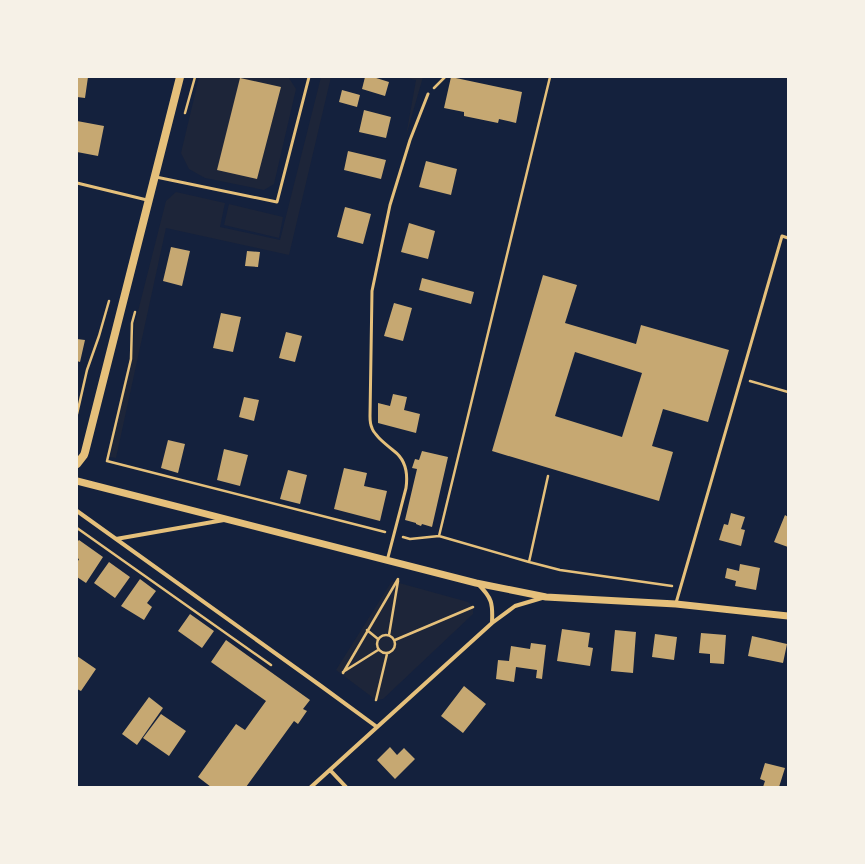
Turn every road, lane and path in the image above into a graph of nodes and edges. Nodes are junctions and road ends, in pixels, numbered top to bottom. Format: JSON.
{"nodes":[{"id":1,"x":180,"y":77,"type":"edge"},
{"id":2,"x":195,"y":77,"type":"edge"},
{"id":3,"x":309,"y":77,"type":"edge"},
{"id":4,"x":445,"y":77,"type":"edge"},
{"id":5,"x":550,"y":77,"type":"edge"},
{"id":6,"x":428,"y":94,"type":"joint"},
{"id":7,"x":185,"y":113,"type":"dead end"},
{"id":8,"x":155,"y":176,"type":"junction"},
{"id":9,"x":77,"y":183,"type":"edge"},
{"id":10,"x":149,"y":200,"type":"junction"},
{"id":11,"x":788,"y":238,"type":"edge"},
{"id":12,"x":109,"y":300,"type":"dead end"},
{"id":13,"x":136,"y":308,"type":"dead end"},
{"id":14,"x":741,"y":378,"type":"junction"},
{"id":15,"x":788,"y":392,"type":"edge"},
{"id":16,"x":77,"y":414,"type":"edge"},
{"id":17,"x":77,"y":464,"type":"edge"},
{"id":18,"x":548,"y":476,"type":"dead end"},
{"id":19,"x":77,"y":481,"type":"edge"},
{"id":20,"x":77,"y":512,"type":"edge"},
{"id":21,"x":227,"y":520,"type":"junction"},
{"id":22,"x":77,"y":528,"type":"edge"},
{"id":23,"x":394,"y":535,"type":"junction"},
{"id":24,"x":439,"y":536,"type":"junction"},
{"id":25,"x":116,"y":539,"type":"junction"},
{"id":26,"x":387,"y":561,"type":"junction"},
{"id":27,"x":529,"y":562,"type":"junction"},
{"id":28,"x":476,"y":583,"type":"junction"},
{"id":29,"x":680,"y":588,"type":"junction"},
{"id":30,"x":546,"y":597,"type":"junction"},
{"id":31,"x":676,"y":604,"type":"junction"},
{"id":32,"x":473,"y":607,"type":"dead end"},
{"id":33,"x":788,"y":616,"type":"edge"},
{"id":34,"x":492,"y":623,"type":"junction"},
{"id":35,"x":367,"y":630,"type":"junction"},
{"id":36,"x":389,"y":635,"type":"junction"},
{"id":37,"x":378,"y":639,"type":"junction"},
{"id":38,"x":395,"y":640,"type":"junction"},
{"id":39,"x":378,"y":650,"type":"junction"},
{"id":40,"x":387,"y":654,"type":"junction"},
{"id":41,"x":272,"y":666,"type":"dead end"},
{"id":42,"x":376,"y":700,"type":"dead end"},
{"id":43,"x":377,"y":727,"type":"junction"},
{"id":44,"x":330,"y":770,"type":"junction"},
{"id":45,"x":311,"y":787,"type":"edge"},
{"id":46,"x":346,"y":787,"type":"edge"}],
"edges":[{"from":1,"to":8,"type":"main road"},
{"from":2,"to":7,"type":"path"},
{"from":3,"to":8,"type":"lane"},
{"from":4,"to":6,"type":"path"},
{"from":5,"to":24,"type":"path"},
{"from":6,"to":23,"type":"lane"},
{"from":8,"to":10,"type":"main road"},
{"from":9,"to":10,"type":"lane"},
{"from":10,"to":17,"type":"main road"},
{"from":11,"to":14,"type":"lane"},
{"from":12,"to":16,"type":"path"},
{"from":13,"to":23,"type":"path"},
{"from":14,"to":15,"type":"path"},
{"from":14,"to":29,"type":"lane"},
{"from":18,"to":27,"type":"path"},
{"from":19,"to":21,"type":"street"},
{"from":20,"to":25,"type":"street"},
{"from":21,"to":25,"type":"street"},
{"from":21,"to":26,"type":"street"},
{"from":22,"to":41,"type":"path"},
{"from":23,"to":24,"type":"path"},
{"from":23,"to":26,"type":"lane"},
{"from":24,"to":27,"type":"path"},
{"from":25,"to":43,"type":"street"},
{"from":26,"to":28,"type":"street"},
{"from":27,"to":29,"type":"path"},
{"from":28,"to":30,"type":"street"},
{"from":28,"to":34,"type":"street"},
{"from":29,"to":31,"type":"lane"},
{"from":30,"to":31,"type":"street"},
{"from":30,"to":34,"type":"street"},
{"from":31,"to":33,"type":"street"},
{"from":32,"to":38,"type":"path"},
{"from":34,"to":43,"type":"street"},
{"from":35,"to":36,"type":"path"},
{"from":35,"to":37,"type":"path"},
{"from":35,"to":39,"type":"path"},
{"from":36,"to":37,"type":"path"},
{"from":36,"to":38,"type":"path"},
{"from":37,"to":39,"type":"path"},
{"from":38,"to":40,"type":"path"},
{"from":39,"to":40,"type":"path"},
{"from":40,"to":42,"type":"path"},
{"from":43,"to":44,"type":"street"},
{"from":44,"to":45,"type":"street"},
{"from":44,"to":46,"type":"street"}]}
